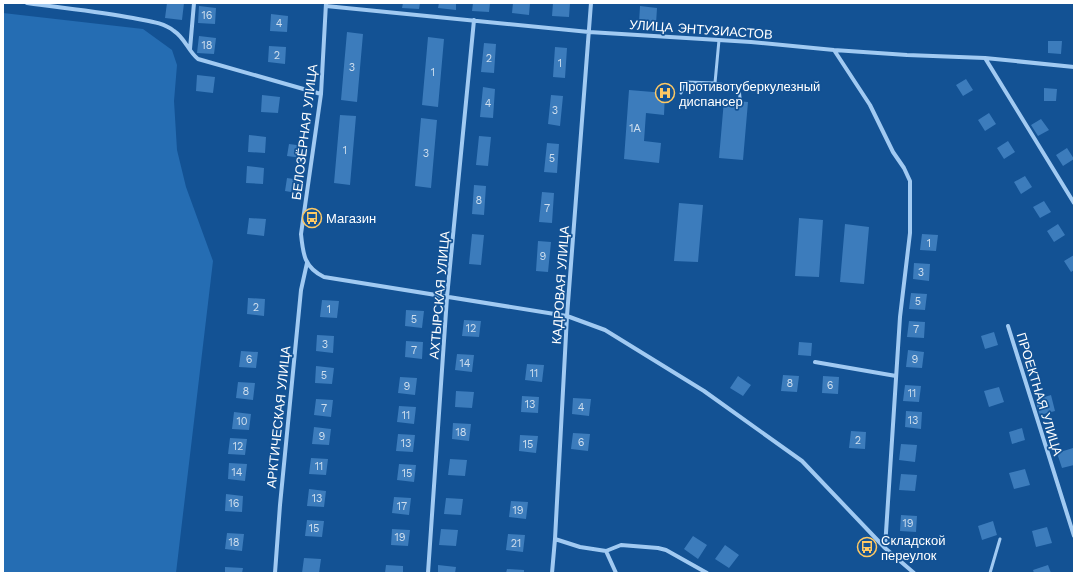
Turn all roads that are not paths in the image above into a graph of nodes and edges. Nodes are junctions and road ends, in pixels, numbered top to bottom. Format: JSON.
{"nodes":[{"id":1,"x":26,"y":3,"type":"edge"},
{"id":2,"x":73,"y":3,"type":"edge"},
{"id":3,"x":194,"y":3,"type":"edge"},
{"id":4,"x":591,"y":3,"type":"edge"},
{"id":5,"x":326,"y":4,"type":"edge"},
{"id":6,"x":72,"y":9,"type":"junction"},
{"id":7,"x":474,"y":20,"type":"junction"},
{"id":8,"x":589,"y":32,"type":"junction"},
{"id":9,"x":719,"y":40,"type":"junction"},
{"id":10,"x":190,"y":50,"type":"junction"},
{"id":11,"x":834,"y":50,"type":"junction"},
{"id":12,"x":985,"y":58,"type":"junction"},
{"id":13,"x":1074,"y":67,"type":"edge"},
{"id":14,"x":715,"y":83,"type":"junction"},
{"id":15,"x":321,"y":94,"type":"junction"},
{"id":16,"x":681,"y":94,"type":"dead end"},
{"id":17,"x":740,"y":98,"type":"dead end"},
{"id":18,"x":1074,"y":203,"type":"edge"},
{"id":19,"x":307,"y":263,"type":"junction"},
{"id":20,"x":447,"y":297,"type":"junction"},
{"id":21,"x":567,"y":316,"type":"junction"},
{"id":22,"x":1008,"y":326,"type":"dead end"},
{"id":23,"x":815,"y":362,"type":"dead end"},
{"id":24,"x":896,"y":376,"type":"junction"},
{"id":25,"x":1074,"y":536,"type":"edge"},
{"id":26,"x":555,"y":540,"type":"junction"},
{"id":27,"x":1000,"y":540,"type":"dead end"},
{"id":28,"x":885,"y":548,"type":"junction"},
{"id":29,"x":606,"y":551,"type":"junction"},
{"id":30,"x":275,"y":573,"type":"edge"},
{"id":31,"x":428,"y":573,"type":"edge"},
{"id":32,"x":552,"y":573,"type":"edge"},
{"id":33,"x":616,"y":573,"type":"edge"},
{"id":34,"x":707,"y":573,"type":"edge"},
{"id":35,"x":914,"y":573,"type":"edge"},
{"id":36,"x":990,"y":573,"type":"edge"}],
"edges":[{"from":1,"to":6,"type":"street"},
{"from":2,"to":6,"type":"street"},
{"from":3,"to":10,"type":"street"},
{"from":4,"to":8,"type":"street","name":"КАДРОВАЯ УЛИЦА"},
{"from":5,"to":7,"type":"street","name":"УЛИЦА ЭНТУЗИАСТОВ"},
{"from":5,"to":15,"type":"street","name":"БЕЛОЗЁРНАЯ УЛИЦА"},
{"from":6,"to":10,"type":"street"},
{"from":7,"to":8,"type":"street","name":"УЛИЦА ЭНТУЗИАСТОВ"},
{"from":7,"to":20,"type":"street","name":"АХТЫРСКАЯ УЛИЦА"},
{"from":8,"to":9,"type":"street","name":"УЛИЦА ЭНТУЗИАСТОВ"},
{"from":8,"to":21,"type":"street","name":"КАДРОВАЯ УЛИЦА"},
{"from":9,"to":11,"type":"street","name":"УЛИЦА ЭНТУЗИАСТОВ"},
{"from":9,"to":14,"type":"lane"},
{"from":10,"to":15,"type":"street"},
{"from":11,"to":12,"type":"street","name":"УЛИЦА ЭНТУЗИАСТОВ"},
{"from":11,"to":24,"type":"street"},
{"from":12,"to":13,"type":"street","name":"УЛИЦА ЭНТУЗИАСТОВ"},
{"from":12,"to":18,"type":"street"},
{"from":14,"to":16,"type":"lane"},
{"from":14,"to":17,"type":"lane"},
{"from":15,"to":19,"type":"street","name":"БЕЛОЗЁРНАЯ УЛИЦА"},
{"from":19,"to":20,"type":"street"},
{"from":19,"to":30,"type":"street","name":"АРКТИЧЕСКАЯ УЛИЦА"},
{"from":20,"to":21,"type":"street"},
{"from":20,"to":31,"type":"street","name":"АХТЫРСКАЯ УЛИЦА"},
{"from":21,"to":26,"type":"street","name":"КАДРОВАЯ УЛИЦА"},
{"from":21,"to":28,"type":"street"},
{"from":22,"to":25,"type":"street","name":"ПРОЕКТНАЯ УЛИЦА"},
{"from":23,"to":24,"type":"street"},
{"from":24,"to":28,"type":"street"},
{"from":26,"to":29,"type":"street"},
{"from":26,"to":32,"type":"street","name":"КАДРОВАЯ УЛИЦА"},
{"from":27,"to":36,"type":"lane"},
{"from":28,"to":35,"type":"street"},
{"from":29,"to":33,"type":"street"},
{"from":29,"to":34,"type":"street"}]}
